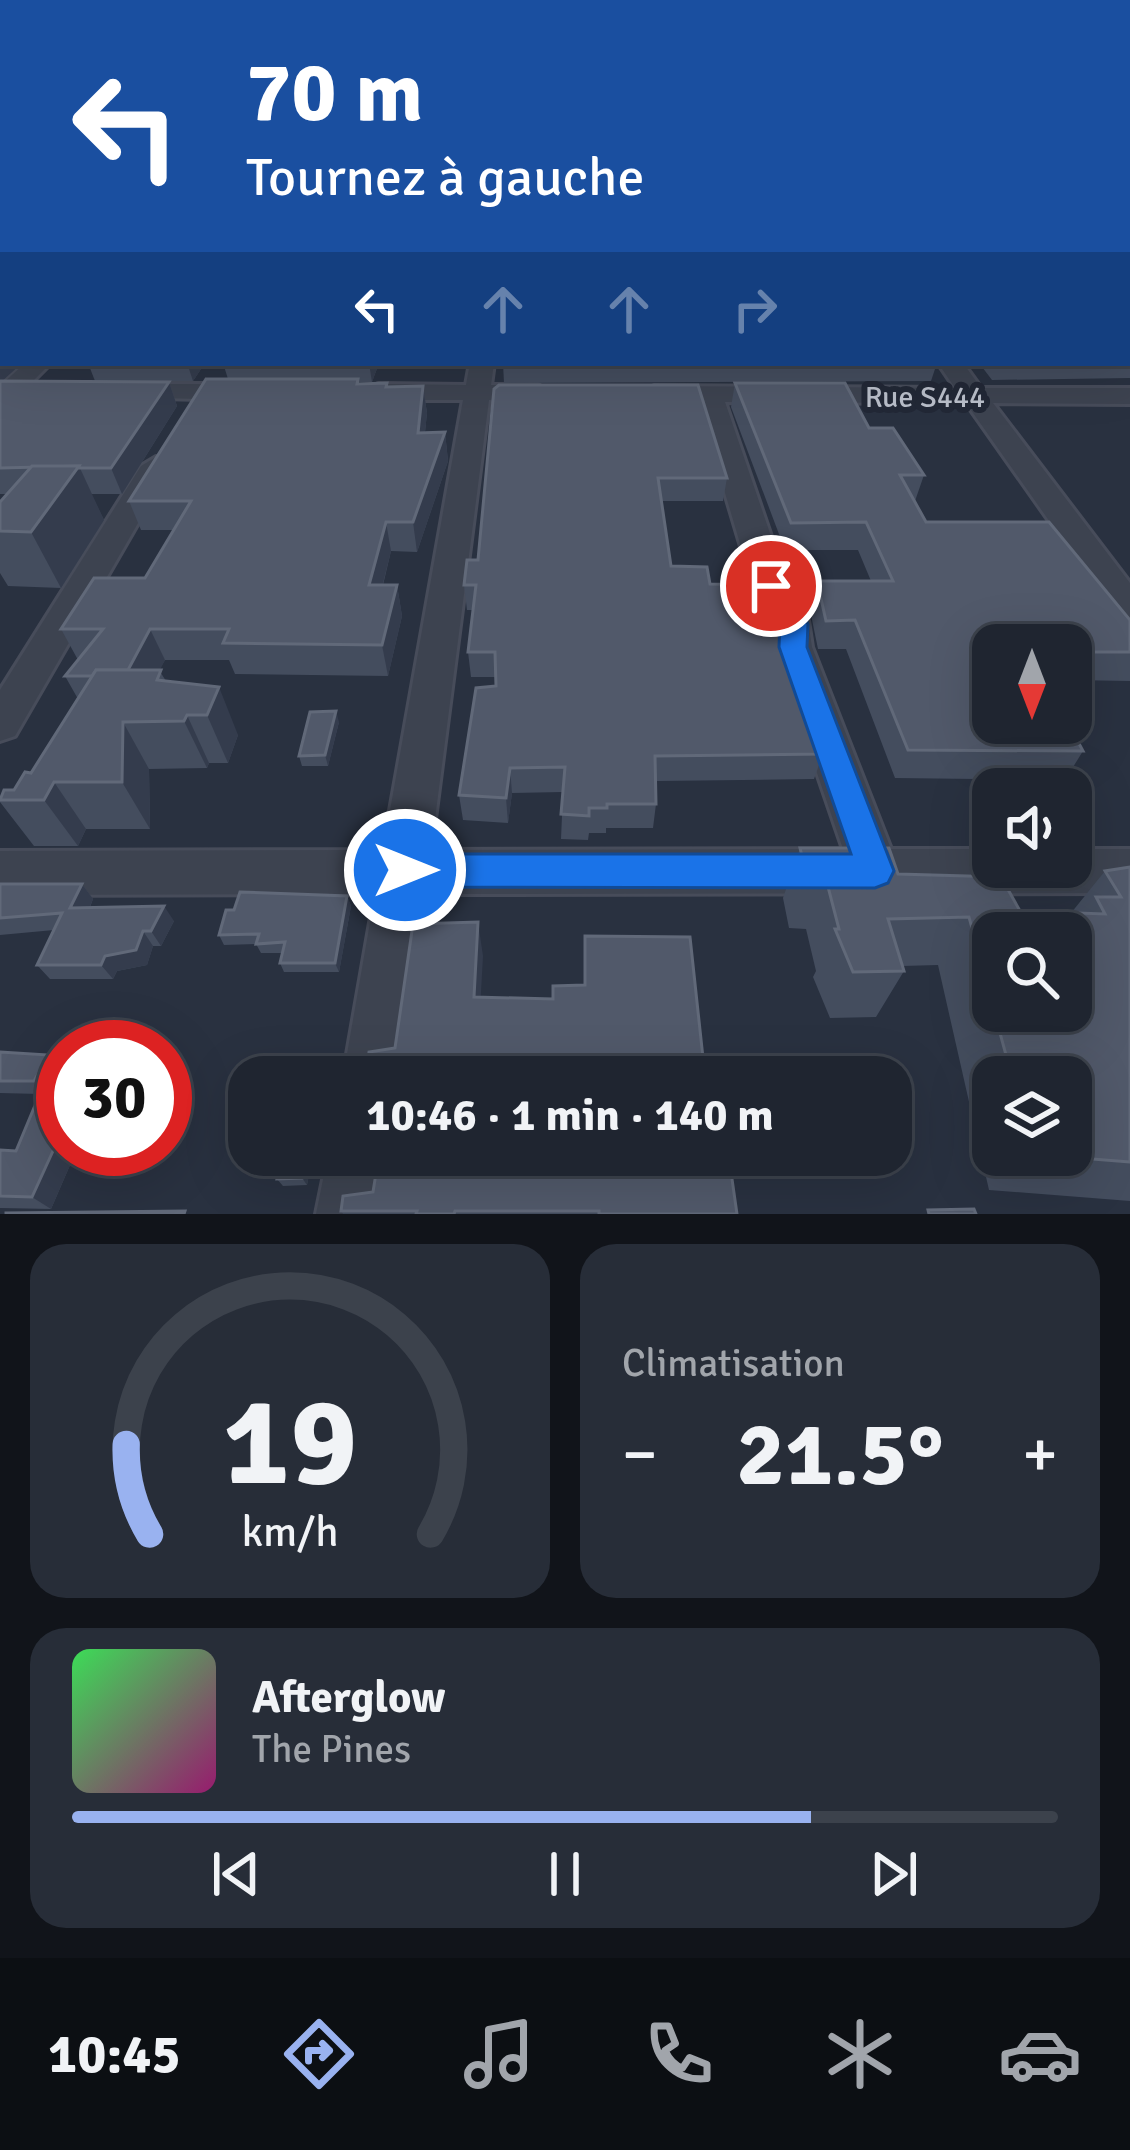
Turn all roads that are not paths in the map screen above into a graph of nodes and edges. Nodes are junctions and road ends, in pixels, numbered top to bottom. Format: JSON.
{"nodes":[{"id":1,"x":35,"y":366,"type":"edge"},
{"id":2,"x":220,"y":366,"type":"edge"},
{"id":3,"x":952,"y":366,"type":"edge"},
{"id":4,"x":480,"y":378,"type":"edge"},
{"id":5,"x":94,"y":392,"type":"edge"},
{"id":6,"x":201,"y":392,"type":"junction"},
{"id":7,"x":271,"y":392,"type":"edge"},
{"id":8,"x":340,"y":392,"type":"edge"},
{"id":9,"x":4,"y":393,"type":"edge"},
{"id":10,"x":50,"y":393,"type":"edge"},
{"id":11,"x":571,"y":393,"type":"edge"},
{"id":12,"x":617,"y":394,"type":"edge"},
{"id":13,"x":710,"y":394,"type":"junction"},
{"id":14,"x":1130,"y":396,"type":"edge"},
{"id":15,"x":974,"y":397,"type":"junction"},
{"id":16,"x":87,"y":507,"type":"dead end"},
{"id":17,"x":131,"y":507,"type":"junction"},
{"id":18,"x":1130,"y":608,"type":"edge"},
{"id":19,"x":15,"y":673,"type":"edge"},
{"id":20,"x":0,"y":725,"type":"edge"},
{"id":21,"x":405,"y":870,"type":"junction"},
{"id":22,"x":875,"y":871,"type":"junction"},
{"id":23,"x":1130,"y":871,"type":"edge"},
{"id":24,"x":0,"y":874,"type":"edge"},
{"id":25,"x":374,"y":1056,"type":"edge"},
{"id":26,"x":355,"y":1176,"type":"edge"},
{"id":27,"x":349,"y":1214,"type":"edge"}],
"edges":[{"from":1,"to":9,"type":"street"},
{"from":2,"to":6,"type":"street"},
{"from":3,"to":15,"type":"street"},
{"from":4,"to":8,"type":"street"},
{"from":4,"to":11,"type":"street"},
{"from":4,"to":21,"type":"street"},
{"from":5,"to":6,"type":"street"},
{"from":6,"to":7,"type":"street"},
{"from":6,"to":17,"type":"street"},
{"from":9,"to":10,"type":"street"},
{"from":12,"to":13,"type":"street","name":"Rue S444"},
{"from":13,"to":15,"type":"street","name":"Rue S444"},
{"from":13,"to":22,"type":"street"},
{"from":14,"to":15,"type":"street","name":"Rue S444"},
{"from":15,"to":18,"type":"street"},
{"from":16,"to":17,"type":"street"},
{"from":17,"to":19,"type":"street"},
{"from":19,"to":20,"type":"street"},
{"from":21,"to":22,"type":"street"},
{"from":21,"to":24,"type":"street"},
{"from":21,"to":25,"type":"street"},
{"from":22,"to":23,"type":"street"},
{"from":26,"to":27,"type":"street"}]}
